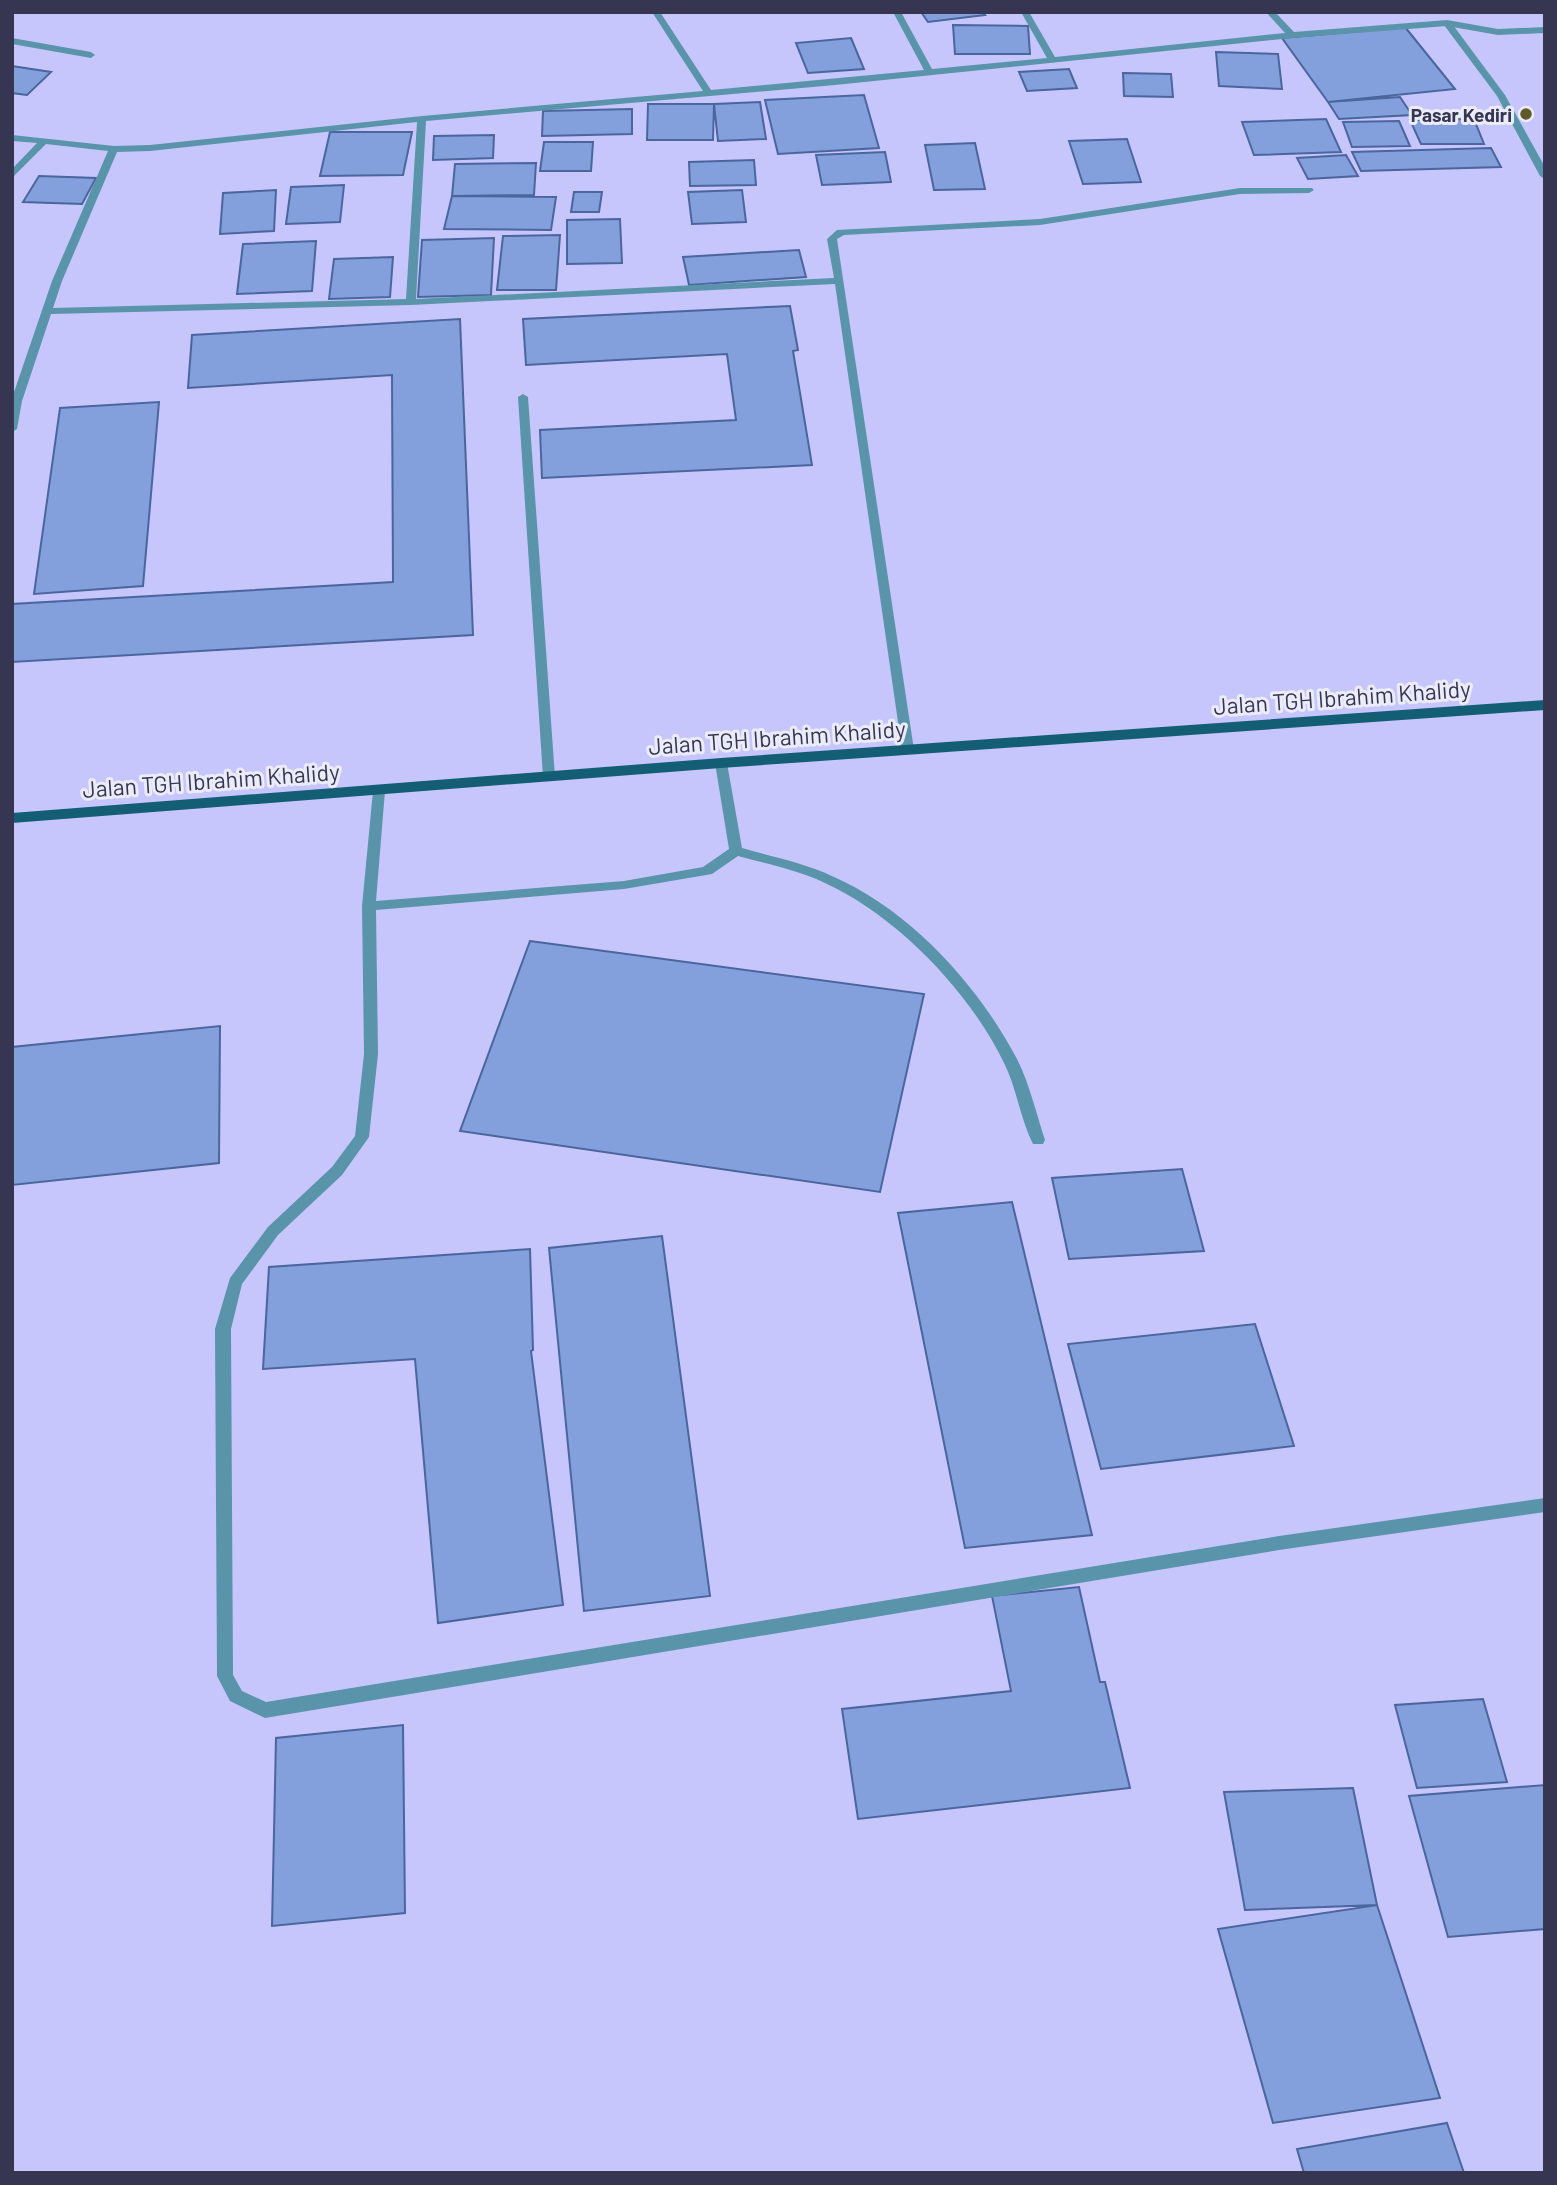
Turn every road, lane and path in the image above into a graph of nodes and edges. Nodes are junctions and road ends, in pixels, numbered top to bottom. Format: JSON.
{"nodes":[{"id":1,"x":656,"y":12,"type":"edge"},
{"id":2,"x":897,"y":12,"type":"edge"},
{"id":3,"x":1025,"y":12,"type":"edge"},
{"id":4,"x":1270,"y":12,"type":"edge"},
{"id":5,"x":1447,"y":23,"type":"junction"},
{"id":6,"x":1545,"y":30,"type":"edge"},
{"id":7,"x":1292,"y":35,"type":"junction"},
{"id":8,"x":12,"y":41,"type":"edge"},
{"id":9,"x":91,"y":55,"type":"dead end"},
{"id":10,"x":1052,"y":59,"type":"junction"},
{"id":11,"x":929,"y":72,"type":"junction"},
{"id":12,"x":709,"y":94,"type":"junction"},
{"id":13,"x":422,"y":119,"type":"junction"},
{"id":14,"x":12,"y":138,"type":"edge"},
{"id":15,"x":42,"y":143,"type":"junction"},
{"id":16,"x":114,"y":149,"type":"junction"},
{"id":17,"x":12,"y":175,"type":"edge"},
{"id":18,"x":1545,"y":176,"type":"edge"},
{"id":19,"x":1309,"y":190,"type":"dead end"},
{"id":20,"x":839,"y":281,"type":"junction"},
{"id":21,"x":411,"y":302,"type":"junction"},
{"id":22,"x":47,"y":311,"type":"junction"},
{"id":23,"x":523,"y":397,"type":"dead end"},
{"id":24,"x":15,"y":401,"type":"edge"},
{"id":25,"x":12,"y":429,"type":"edge"},
{"id":26,"x":1545,"y":705,"type":"edge"},
{"id":27,"x":908,"y":750,"type":"junction"},
{"id":28,"x":721,"y":763,"type":"junction"},
{"id":29,"x":549,"y":777,"type":"junction"},
{"id":30,"x":379,"y":791,"type":"junction"},
{"id":31,"x":12,"y":818,"type":"edge"},
{"id":32,"x":736,"y":851,"type":"junction"},
{"id":33,"x":369,"y":906,"type":"junction"},
{"id":34,"x":1038,"y":1140,"type":"dead end"},
{"id":35,"x":1545,"y":1505,"type":"edge"}],
"edges":[{"from":1,"to":12,"type":"street"},
{"from":2,"to":11,"type":"street"},
{"from":3,"to":10,"type":"street"},
{"from":4,"to":7,"type":"street"},
{"from":5,"to":6,"type":"street"},
{"from":5,"to":7,"type":"street"},
{"from":5,"to":18,"type":"street"},
{"from":7,"to":10,"type":"street"},
{"from":8,"to":9,"type":"street"},
{"from":10,"to":11,"type":"street"},
{"from":11,"to":12,"type":"street"},
{"from":12,"to":13,"type":"street"},
{"from":13,"to":16,"type":"street"},
{"from":13,"to":21,"type":"street"},
{"from":14,"to":15,"type":"street"},
{"from":15,"to":16,"type":"street"},
{"from":15,"to":17,"type":"street"},
{"from":16,"to":22,"type":"street"},
{"from":19,"to":20,"type":"street"},
{"from":20,"to":21,"type":"street"},
{"from":20,"to":27,"type":"street"},
{"from":21,"to":22,"type":"street"},
{"from":22,"to":24,"type":"street"},
{"from":23,"to":29,"type":"street"},
{"from":24,"to":25,"type":"street"},
{"from":26,"to":27,"type":"main road","name":"Jalan TGH Ibrahim Khalidy"},
{"from":27,"to":28,"type":"main road","name":"Jalan TGH Ibrahim Khalidy"},
{"from":28,"to":29,"type":"main road","name":"Jalan TGH Ibrahim Khalidy"},
{"from":28,"to":32,"type":"street"},
{"from":29,"to":30,"type":"main road","name":"Jalan TGH Ibrahim Khalidy"},
{"from":30,"to":31,"type":"main road","name":"Jalan TGH Ibrahim Khalidy"},
{"from":30,"to":33,"type":"street"},
{"from":32,"to":33,"type":"street"},
{"from":32,"to":34,"type":"street"},
{"from":33,"to":35,"type":"street"}]}
